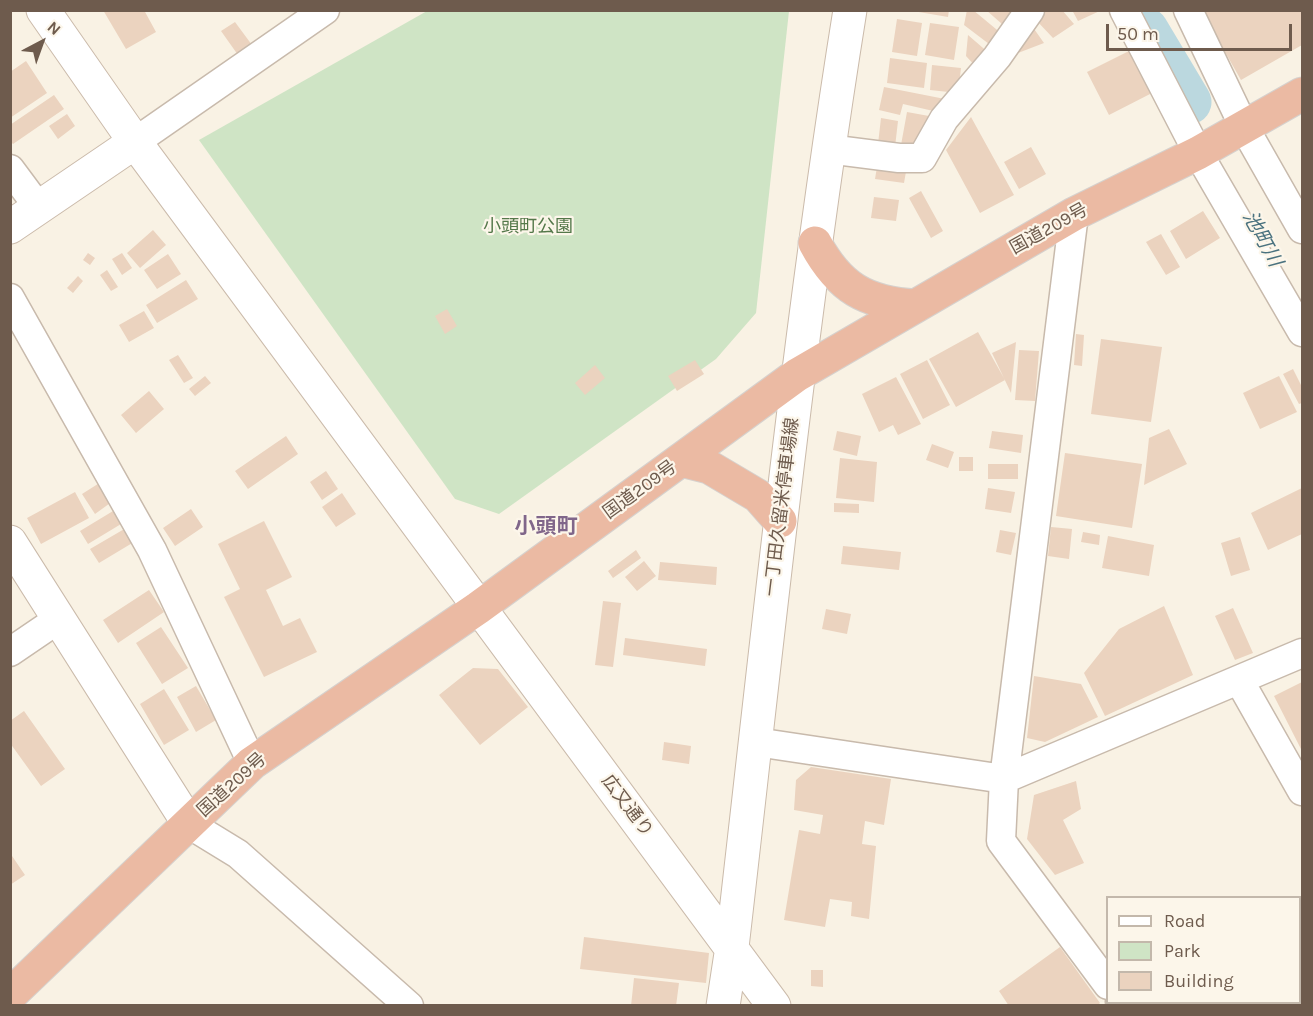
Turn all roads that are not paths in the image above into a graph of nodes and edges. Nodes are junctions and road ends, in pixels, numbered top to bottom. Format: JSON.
{"nodes":[{"id":1,"x":43,"y":10,"type":"edge"},
{"id":2,"x":325,"y":10,"type":"edge"},
{"id":3,"x":850,"y":10,"type":"edge"},
{"id":4,"x":1030,"y":10,"type":"edge"},
{"id":5,"x":1124,"y":10,"type":"edge"},
{"id":6,"x":1188,"y":10,"type":"edge"},
{"id":7,"x":1302,"y":94,"type":"edge"},
{"id":8,"x":1244,"y":127,"type":"junction"},
{"id":9,"x":135,"y":142,"type":"junction"},
{"id":10,"x":828,"y":149,"type":"junction"},
{"id":11,"x":1198,"y":153,"type":"junction"},
{"id":12,"x":10,"y":169,"type":"edge"},
{"id":13,"x":39,"y":208,"type":"junction"},
{"id":14,"x":1074,"y":214,"type":"junction"},
{"id":15,"x":10,"y":228,"type":"edge"},
{"id":16,"x":1302,"y":230,"type":"edge"},
{"id":17,"x":815,"y":243,"type":"junction"},
{"id":18,"x":10,"y":298,"type":"edge"},
{"id":19,"x":916,"y":306,"type":"junction"},
{"id":20,"x":1302,"y":332,"type":"edge"},
{"id":21,"x":797,"y":375,"type":"junction"},
{"id":22,"x":681,"y":460,"type":"junction"},
{"id":23,"x":780,"y":521,"type":"junction"},
{"id":24,"x":10,"y":542,"type":"edge"},
{"id":25,"x":478,"y":608,"type":"junction"},
{"id":26,"x":60,"y":618,"type":"junction"},
{"id":27,"x":10,"y":652,"type":"edge"},
{"id":28,"x":1302,"y":653,"type":"edge"},
{"id":29,"x":1239,"y":680,"type":"junction"},
{"id":30,"x":756,"y":742,"type":"junction"},
{"id":31,"x":252,"y":763,"type":"junction"},
{"id":32,"x":1004,"y":780,"type":"junction"},
{"id":33,"x":1302,"y":791,"type":"edge"},
{"id":34,"x":189,"y":824,"type":"junction"},
{"id":35,"x":732,"y":947,"type":"junction"},
{"id":36,"x":1106,"y":984,"type":"edge"},
{"id":37,"x":10,"y":995,"type":"edge"},
{"id":38,"x":409,"y":1005,"type":"edge"},
{"id":39,"x":723,"y":1005,"type":"edge"},
{"id":40,"x":774,"y":1005,"type":"edge"}],
"edges":[{"from":1,"to":9,"type":"street","name":"広又通り"},
{"from":2,"to":9,"type":"street"},
{"from":3,"to":10,"type":"street","name":"一丁田久留米停車場線"},
{"from":4,"to":10,"type":"street"},
{"from":5,"to":11,"type":"street"},
{"from":6,"to":8,"type":"street"},
{"from":7,"to":8,"type":"highway","name":"国道209号"},
{"from":8,"to":11,"type":"highway","name":"国道209号"},
{"from":8,"to":16,"type":"street"},
{"from":9,"to":13,"type":"street"},
{"from":9,"to":25,"type":"street","name":"広又通り"},
{"from":10,"to":17,"type":"street","name":"一丁田久留米停車場線"},
{"from":11,"to":14,"type":"highway","name":"国道209号"},
{"from":11,"to":20,"type":"street"},
{"from":12,"to":13,"type":"street"},
{"from":13,"to":15,"type":"street"},
{"from":14,"to":19,"type":"highway","name":"国道209号"},
{"from":14,"to":32,"type":"street"},
{"from":17,"to":19,"type":"highway"},
{"from":17,"to":21,"type":"street","name":"一丁田久留米停車場線"},
{"from":18,"to":31,"type":"street"},
{"from":19,"to":21,"type":"highway","name":"国道209号"},
{"from":21,"to":22,"type":"highway","name":"国道209号"},
{"from":21,"to":23,"type":"street","name":"一丁田久留米停車場線"},
{"from":22,"to":23,"type":"highway"},
{"from":22,"to":25,"type":"highway","name":"国道209号"},
{"from":23,"to":30,"type":"street","name":"一丁田久留米停車場線"},
{"from":24,"to":26,"type":"street"},
{"from":25,"to":31,"type":"highway","name":"国道209号"},
{"from":25,"to":35,"type":"street","name":"広又通り"},
{"from":26,"to":27,"type":"street"},
{"from":26,"to":34,"type":"street"},
{"from":28,"to":29,"type":"street"},
{"from":29,"to":32,"type":"street"},
{"from":29,"to":33,"type":"street"},
{"from":30,"to":32,"type":"street"},
{"from":30,"to":35,"type":"street","name":"一丁田久留米停車場線"},
{"from":31,"to":34,"type":"highway","name":"国道209号"},
{"from":32,"to":36,"type":"street"},
{"from":34,"to":37,"type":"highway","name":"国道209号"},
{"from":34,"to":38,"type":"street"},
{"from":35,"to":39,"type":"street","name":"一丁田久留米停車場線"},
{"from":35,"to":40,"type":"street","name":"広又通り"}]}
